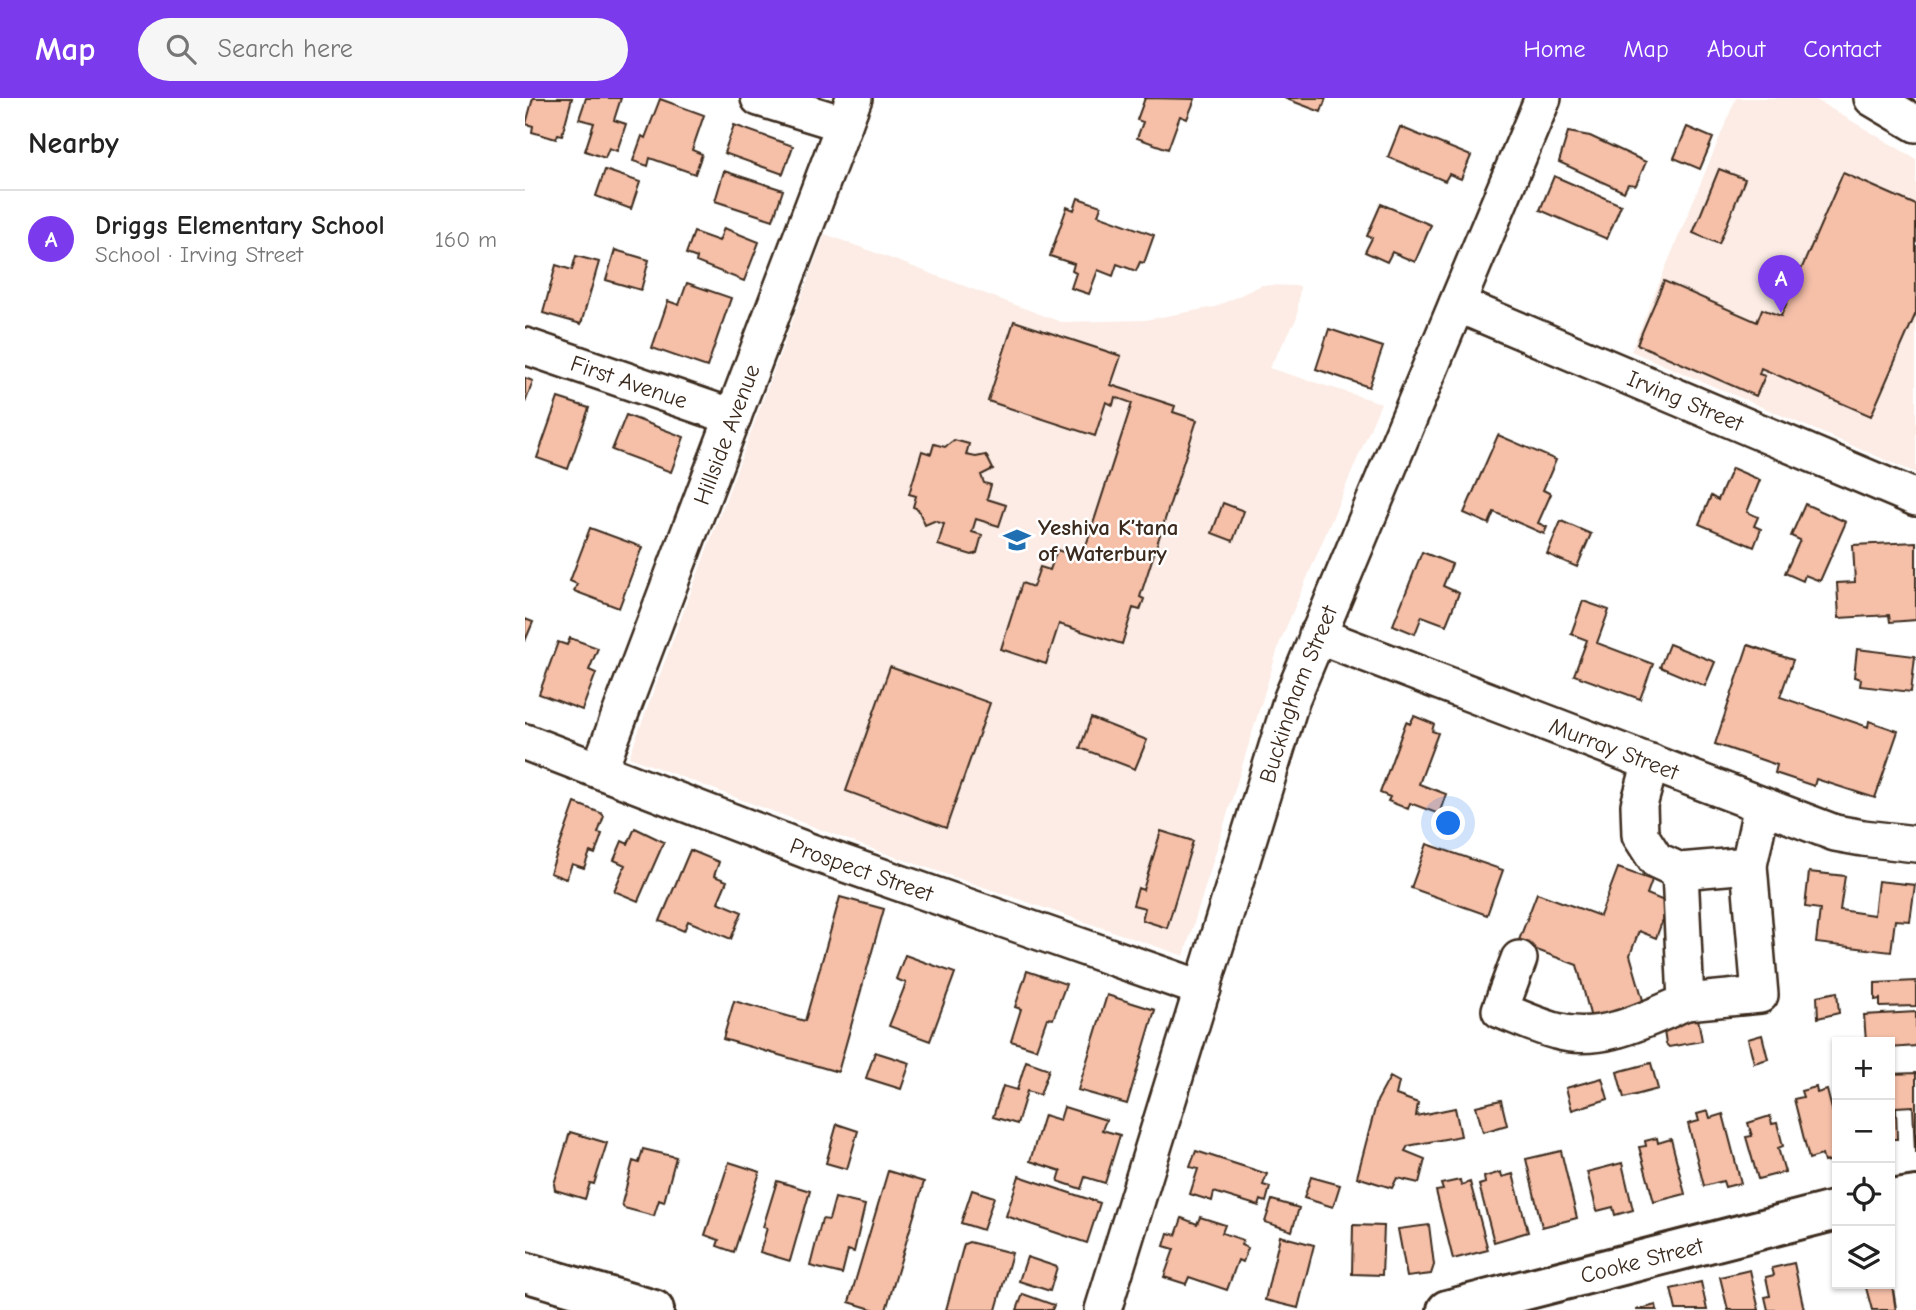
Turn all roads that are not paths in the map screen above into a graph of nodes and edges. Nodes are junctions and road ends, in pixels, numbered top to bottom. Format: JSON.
{"nodes":[{"id":1,"x":759,"y":98,"type":"edge"},
{"id":2,"x":1543,"y":98,"type":"edge"},
{"id":3,"x":1872,"y":98,"type":"edge"},
{"id":4,"x":849,"y":111,"type":"edge"},
{"id":5,"x":1916,"y":124,"type":"edge"},
{"id":6,"x":1457,"y":304,"type":"junction"},
{"id":7,"x":525,"y":346,"type":"edge"},
{"id":8,"x":733,"y":417,"type":"junction"},
{"id":9,"x":1916,"y":498,"type":"edge"},
{"id":10,"x":1317,"y":635,"type":"junction"},
{"id":11,"x":525,"y":742,"type":"edge"},
{"id":12,"x":1651,"y":762,"type":"junction"},
{"id":13,"x":599,"y":770,"type":"junction"},
{"id":14,"x":1762,"y":805,"type":"junction"},
{"id":15,"x":1916,"y":844,"type":"edge"},
{"id":16,"x":1749,"y":865,"type":"junction"},
{"id":17,"x":1681,"y":871,"type":"junction"},
{"id":18,"x":1519,"y":959,"type":"dead end"},
{"id":19,"x":1203,"y":989,"type":"junction"},
{"id":20,"x":1686,"y":1002,"type":"junction"},
{"id":21,"x":1901,"y":1198,"type":"edge"},
{"id":22,"x":1832,"y":1211,"type":"edge"},
{"id":23,"x":525,"y":1272,"type":"edge"},
{"id":24,"x":654,"y":1310,"type":"edge"},
{"id":25,"x":1103,"y":1310,"type":"edge"},
{"id":26,"x":1447,"y":1310,"type":"edge"},
{"id":27,"x":1915,"y":1310,"type":"edge"}],
"edges":[{"from":1,"to":4,"type":"street"},
{"from":2,"to":6,"type":"street","name":"Buckingham Street"},
{"from":3,"to":5,"type":"street"},
{"from":4,"to":8,"type":"street","name":"Hillside Avenue"},
{"from":6,"to":9,"type":"street","name":"Irving Street"},
{"from":6,"to":10,"type":"street","name":"Buckingham Street"},
{"from":7,"to":8,"type":"street","name":"First Avenue"},
{"from":8,"to":13,"type":"street","name":"Hillside Avenue"},
{"from":10,"to":12,"type":"street","name":"Murray Street"},
{"from":10,"to":19,"type":"street","name":"Buckingham Street"},
{"from":11,"to":13,"type":"street","name":"Prospect Street"},
{"from":12,"to":14,"type":"street","name":"Murray Street"},
{"from":12,"to":17,"type":"street"},
{"from":13,"to":19,"type":"street","name":"Prospect Street"},
{"from":14,"to":15,"type":"street","name":"Murray Street"},
{"from":14,"to":16,"type":"street"},
{"from":16,"to":17,"type":"street"},
{"from":16,"to":20,"type":"street"},
{"from":17,"to":20,"type":"street"},
{"from":18,"to":20,"type":"street"},
{"from":19,"to":25,"type":"street","name":"Buckingham Street"},
{"from":21,"to":27,"type":"street"},
{"from":22,"to":26,"type":"main road","name":"Cooke Street"},
{"from":23,"to":24,"type":"main road"}]}
